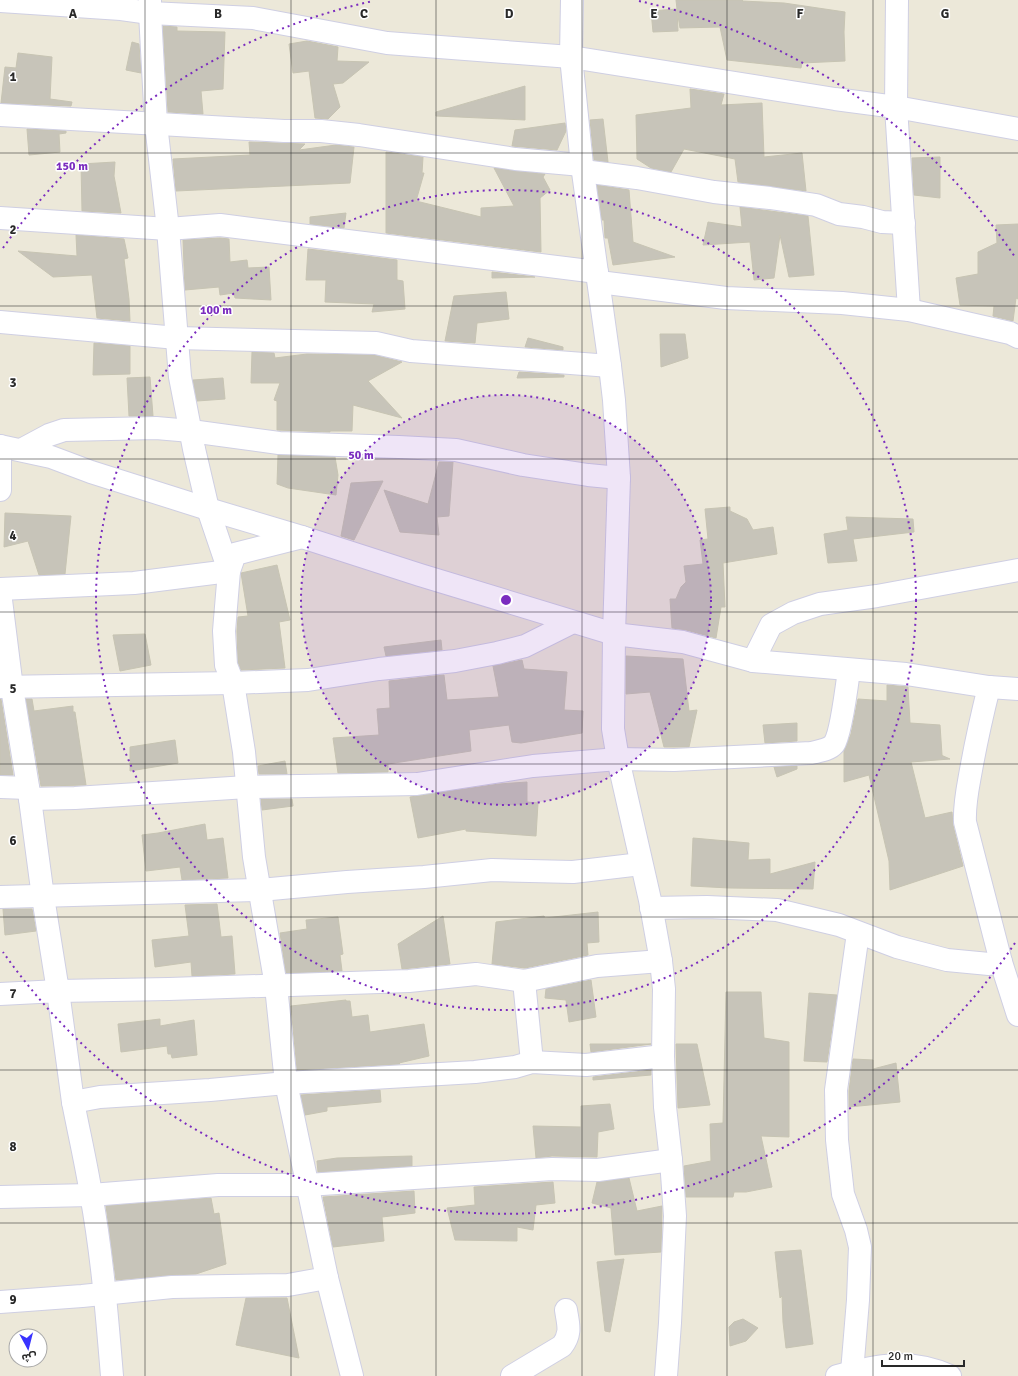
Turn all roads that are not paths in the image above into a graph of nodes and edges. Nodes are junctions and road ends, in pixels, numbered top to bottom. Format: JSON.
{"nodes":[{"id":1,"x":572,"y":0,"type":"edge"},
{"id":2,"x":896,"y":0,"type":"edge"},
{"id":3,"x":0,"y":1,"type":"edge"},
{"id":4,"x":150,"y":7,"type":"edge"},
{"id":5,"x":571,"y":57,"type":"junction"},
{"id":6,"x":896,"y":107,"type":"junction"},
{"id":7,"x":0,"y":115,"type":"edge"},
{"id":8,"x":156,"y":124,"type":"junction"},
{"id":9,"x":1018,"y":129,"type":"edge"},
{"id":10,"x":583,"y":168,"type":"junction"},
{"id":11,"x":0,"y":218,"type":"edge"},
{"id":12,"x":904,"y":223,"type":"junction"},
{"id":13,"x":168,"y":229,"type":"junction"},
{"id":14,"x":598,"y":277,"type":"junction"},
{"id":15,"x":909,"y":310,"type":"junction"},
{"id":16,"x":0,"y":322,"type":"edge"},
{"id":17,"x":1018,"y":337,"type":"edge"},
{"id":18,"x":177,"y":338,"type":"junction"},
{"id":19,"x":610,"y":366,"type":"junction"},
{"id":20,"x":191,"y":431,"type":"junction"},
{"id":21,"x":7,"y":447,"type":"edge"},
{"id":22,"x":619,"y":478,"type":"junction"},
{"id":23,"x":0,"y":490,"type":"edge"},
{"id":24,"x":208,"y":509,"type":"junction"},
{"id":25,"x":302,"y":537,"type":"junction"},
{"id":26,"x":1018,"y":570,"type":"edge"},
{"id":27,"x":229,"y":571,"type":"junction"},
{"id":28,"x":0,"y":591,"type":"edge"},
{"id":29,"x":573,"y":622,"type":"junction"},
{"id":30,"x":614,"y":634,"type":"junction"},
{"id":31,"x":753,"y":661,"type":"junction"},
{"id":32,"x":849,"y":670,"type":"junction"},
{"id":33,"x":233,"y":683,"type":"junction"},
{"id":34,"x":6,"y":687,"type":"edge"},
{"id":35,"x":988,"y":687,"type":"junction"},
{"id":36,"x":1018,"y":689,"type":"edge"},
{"id":37,"x":618,"y":759,"type":"junction"},
{"id":38,"x":0,"y":787,"type":"edge"},
{"id":39,"x":247,"y":787,"type":"junction"},
{"id":40,"x":29,"y":794,"type":"junction"},
{"id":41,"x":641,"y":864,"type":"junction"},
{"id":42,"x":260,"y":890,"type":"junction"},
{"id":43,"x":0,"y":897,"type":"edge"},
{"id":44,"x":43,"y":897,"type":"junction"},
{"id":45,"x":651,"y":908,"type":"junction"},
{"id":46,"x":858,"y":933,"type":"junction"},
{"id":47,"x":661,"y":960,"type":"junction"},
{"id":48,"x":1001,"y":962,"type":"junction"},
{"id":49,"x":524,"y":981,"type":"junction"},
{"id":50,"x":276,"y":986,"type":"junction"},
{"id":51,"x":58,"y":991,"type":"junction"},
{"id":52,"x":0,"y":994,"type":"edge"},
{"id":53,"x":1018,"y":1015,"type":"edge"},
{"id":54,"x":663,"y":1056,"type":"junction"},
{"id":55,"x":532,"y":1062,"type":"junction"},
{"id":56,"x":286,"y":1083,"type":"junction"},
{"id":57,"x":73,"y":1102,"type":"junction"},
{"id":58,"x":671,"y":1160,"type":"junction"},
{"id":59,"x":307,"y":1185,"type":"junction"},
{"id":60,"x":91,"y":1195,"type":"junction"},
{"id":61,"x":0,"y":1197,"type":"edge"},
{"id":62,"x":327,"y":1278,"type":"junction"},
{"id":63,"x":105,"y":1294,"type":"junction"},
{"id":64,"x":0,"y":1302,"type":"edge"},
{"id":65,"x":566,"y":1310,"type":"dead end"},
{"id":66,"x":854,"y":1373,"type":"edge"},
{"id":67,"x":112,"y":1376,"type":"edge"},
{"id":68,"x":352,"y":1376,"type":"edge"},
{"id":69,"x":512,"y":1376,"type":"edge"},
{"id":70,"x":666,"y":1376,"type":"edge"},
{"id":71,"x":950,"y":1376,"type":"edge"}],
"edges":[{"from":1,"to":5,"type":"street"},
{"from":2,"to":6,"type":"street"},
{"from":3,"to":4,"type":"street"},
{"from":4,"to":5,"type":"street"},
{"from":4,"to":8,"type":"street"},
{"from":5,"to":6,"type":"street"},
{"from":5,"to":10,"type":"street"},
{"from":6,"to":9,"type":"street"},
{"from":6,"to":12,"type":"street"},
{"from":7,"to":8,"type":"street"},
{"from":8,"to":10,"type":"street"},
{"from":8,"to":13,"type":"street"},
{"from":10,"to":12,"type":"street"},
{"from":10,"to":14,"type":"street"},
{"from":11,"to":13,"type":"street"},
{"from":12,"to":15,"type":"street"},
{"from":13,"to":14,"type":"street"},
{"from":13,"to":18,"type":"street"},
{"from":14,"to":15,"type":"street"},
{"from":14,"to":19,"type":"street"},
{"from":15,"to":17,"type":"street"},
{"from":16,"to":18,"type":"street"},
{"from":18,"to":19,"type":"street"},
{"from":18,"to":20,"type":"street"},
{"from":19,"to":22,"type":"street"},
{"from":20,"to":21,"type":"street"},
{"from":20,"to":22,"type":"street"},
{"from":20,"to":24,"type":"street"},
{"from":21,"to":23,"type":"street"},
{"from":21,"to":24,"type":"street"},
{"from":22,"to":30,"type":"street"},
{"from":24,"to":25,"type":"street"},
{"from":24,"to":27,"type":"street"},
{"from":25,"to":27,"type":"street"},
{"from":25,"to":29,"type":"street"},
{"from":26,"to":31,"type":"street"},
{"from":27,"to":28,"type":"street"},
{"from":27,"to":33,"type":"street"},
{"from":28,"to":34,"type":"street"},
{"from":29,"to":30,"type":"street"},
{"from":29,"to":33,"type":"street"},
{"from":30,"to":31,"type":"street"},
{"from":30,"to":37,"type":"street"},
{"from":31,"to":32,"type":"street"},
{"from":32,"to":35,"type":"street"},
{"from":32,"to":37,"type":"street"},
{"from":33,"to":34,"type":"street"},
{"from":33,"to":39,"type":"street"},
{"from":34,"to":40,"type":"street"},
{"from":35,"to":36,"type":"street"},
{"from":35,"to":48,"type":"street"},
{"from":37,"to":39,"type":"street"},
{"from":37,"to":41,"type":"street"},
{"from":38,"to":40,"type":"street"},
{"from":39,"to":40,"type":"street"},
{"from":39,"to":42,"type":"street"},
{"from":40,"to":44,"type":"street"},
{"from":41,"to":42,"type":"street"},
{"from":41,"to":45,"type":"street"},
{"from":42,"to":44,"type":"street"},
{"from":42,"to":50,"type":"street"},
{"from":43,"to":44,"type":"street"},
{"from":44,"to":51,"type":"street"},
{"from":45,"to":46,"type":"street"},
{"from":45,"to":47,"type":"street"},
{"from":46,"to":48,"type":"street"},
{"from":46,"to":66,"type":"street"},
{"from":47,"to":49,"type":"street"},
{"from":47,"to":54,"type":"street"},
{"from":48,"to":53,"type":"street"},
{"from":49,"to":50,"type":"street"},
{"from":49,"to":55,"type":"street"},
{"from":50,"to":51,"type":"street"},
{"from":50,"to":56,"type":"street"},
{"from":51,"to":52,"type":"street"},
{"from":51,"to":57,"type":"street"},
{"from":54,"to":55,"type":"street"},
{"from":54,"to":58,"type":"street"},
{"from":55,"to":56,"type":"street"},
{"from":56,"to":57,"type":"street"},
{"from":56,"to":59,"type":"street"},
{"from":57,"to":60,"type":"street"},
{"from":58,"to":59,"type":"street"},
{"from":58,"to":70,"type":"street"},
{"from":59,"to":60,"type":"street"},
{"from":59,"to":62,"type":"street"},
{"from":60,"to":61,"type":"street"},
{"from":60,"to":63,"type":"street"},
{"from":62,"to":63,"type":"street"},
{"from":62,"to":68,"type":"street"},
{"from":63,"to":64,"type":"street"},
{"from":63,"to":67,"type":"street"},
{"from":65,"to":69,"type":"street"},
{"from":66,"to":71,"type":"street"}]}
